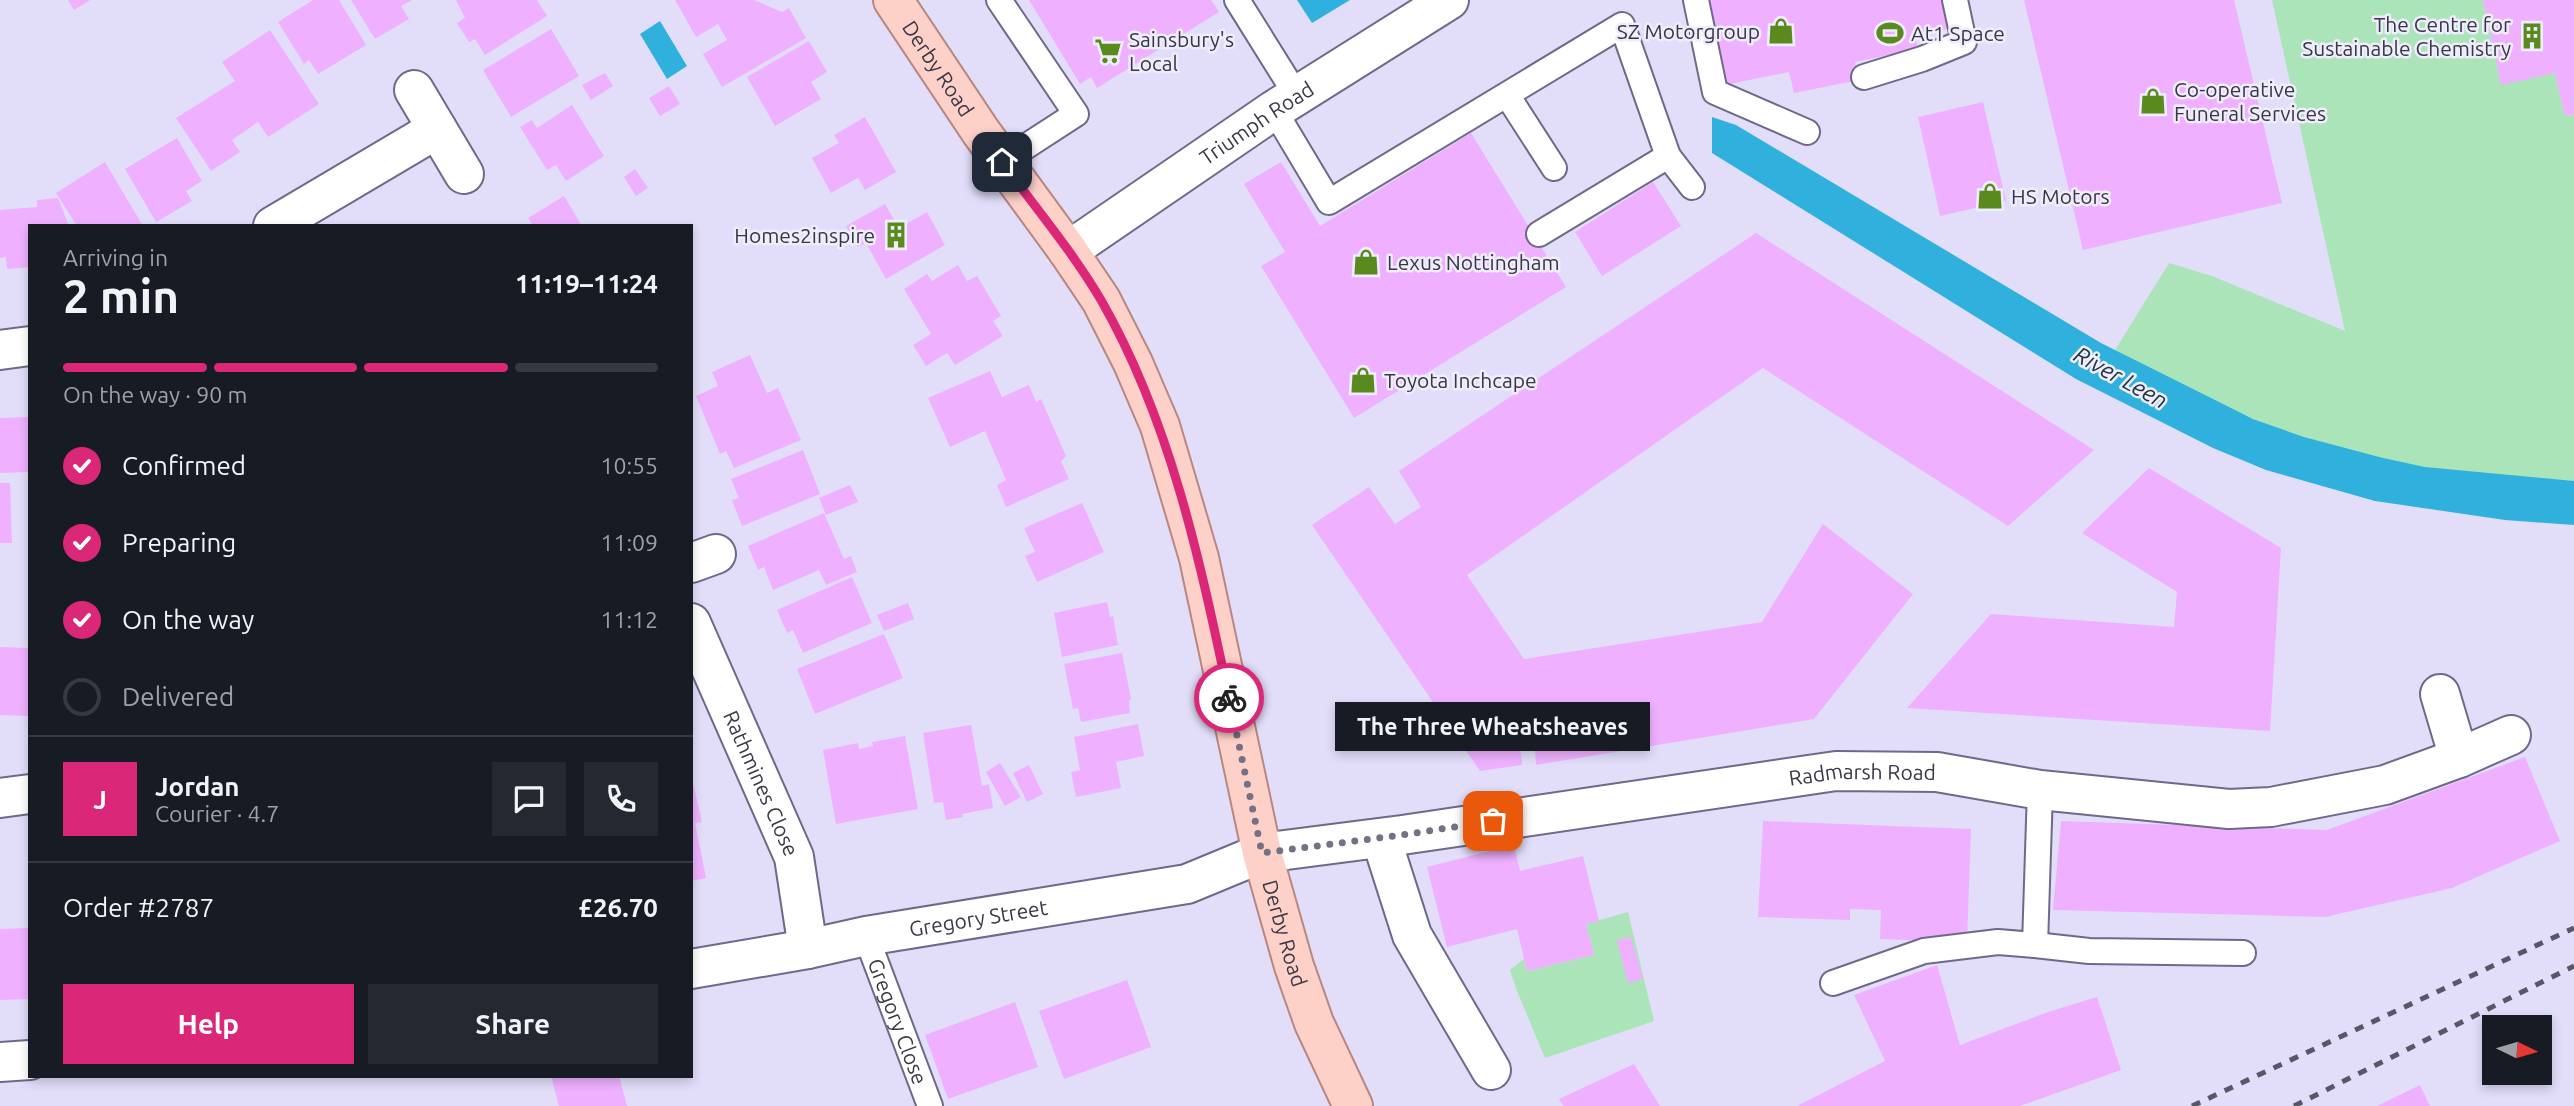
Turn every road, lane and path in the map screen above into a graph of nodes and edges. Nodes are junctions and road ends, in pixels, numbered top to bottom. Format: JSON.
{"nodes":[{"id":1,"x":893,"y":0,"type":"edge"},
{"id":2,"x":999,"y":0,"type":"edge"},
{"id":3,"x":1237,"y":0,"type":"edge"},
{"id":4,"x":1449,"y":0,"type":"edge"},
{"id":5,"x":1696,"y":0,"type":"edge"},
{"id":6,"x":1955,"y":0,"type":"edge"},
{"id":7,"x":1864,"y":77,"type":"dead end"},
{"id":8,"x":414,"y":90,"type":"dead end"},
{"id":9,"x":1507,"y":95,"type":"junction"},
{"id":10,"x":1286,"y":103,"type":"junction"},
{"id":11,"x":437,"y":129,"type":"junction"},
{"id":12,"x":1807,"y":132,"type":"dead end"},
{"id":13,"x":1668,"y":156,"type":"junction"},
{"id":14,"x":1002,"y":162,"type":"junction"},
{"id":15,"x":1554,"y":168,"type":"dead end"},
{"id":16,"x":464,"y":174,"type":"dead end"},
{"id":17,"x":1692,"y":187,"type":"dead end"},
{"id":18,"x":276,"y":224,"type":"edge"},
{"id":19,"x":1539,"y":234,"type":"dead end"},
{"id":20,"x":1068,"y":251,"type":"junction"},
{"id":21,"x":28,"y":346,"type":"edge"},
{"id":22,"x":0,"y":350,"type":"edge"},
{"id":23,"x":693,"y":627,"type":"edge"},
{"id":24,"x":2440,"y":694,"type":"dead end"},
{"id":25,"x":2511,"y":735,"type":"dead end"},
{"id":26,"x":2459,"y":758,"type":"junction"},
{"id":27,"x":2040,"y":790,"type":"junction"},
{"id":28,"x":28,"y":794,"type":"edge"},
{"id":29,"x":0,"y":798,"type":"edge"},
{"id":30,"x":1381,"y":838,"type":"junction"},
{"id":31,"x":1262,"y":853,"type":"junction"},
{"id":32,"x":866,"y":936,"type":"junction"},
{"id":33,"x":2035,"y":945,"type":"junction"},
{"id":34,"x":808,"y":949,"type":"junction"},
{"id":35,"x":2243,"y":953,"type":"dead end"},
{"id":36,"x":693,"y":969,"type":"edge"},
{"id":37,"x":1833,"y":983,"type":"dead end"},
{"id":38,"x":28,"y":1060,"type":"edge"},
{"id":39,"x":0,"y":1062,"type":"edge"},
{"id":40,"x":1491,"y":1070,"type":"dead end"},
{"id":41,"x":930,"y":1106,"type":"edge"},
{"id":42,"x":1353,"y":1106,"type":"edge"}],
"edges":[{"from":1,"to":14,"type":"main road","name":"Derby Road"},
{"from":2,"to":14,"type":"lane"},
{"from":3,"to":10,"type":"lane"},
{"from":4,"to":10,"type":"street","name":"Triumph Road"},
{"from":5,"to":12,"type":"lane"},
{"from":6,"to":7,"type":"lane"},
{"from":8,"to":11,"type":"street"},
{"from":9,"to":10,"type":"lane"},
{"from":9,"to":13,"type":"lane"},
{"from":9,"to":15,"type":"lane"},
{"from":10,"to":20,"type":"street","name":"Triumph Road"},
{"from":11,"to":16,"type":"street"},
{"from":11,"to":18,"type":"street"},
{"from":13,"to":17,"type":"lane"},
{"from":13,"to":19,"type":"lane"},
{"from":14,"to":20,"type":"main road","name":"Derby Road"},
{"from":20,"to":31,"type":"main road","name":"Derby Road"},
{"from":21,"to":22,"type":"street"},
{"from":23,"to":34,"type":"street","name":"Rathmines Close"},
{"from":24,"to":26,"type":"street"},
{"from":25,"to":26,"type":"street","name":"Radmarsh Road"},
{"from":26,"to":27,"type":"street","name":"Radmarsh Road"},
{"from":27,"to":30,"type":"street","name":"Radmarsh Road"},
{"from":27,"to":33,"type":"lane"},
{"from":28,"to":29,"type":"street"},
{"from":30,"to":31,"type":"street","name":"Radmarsh Road"},
{"from":30,"to":40,"type":"street"},
{"from":31,"to":32,"type":"street","name":"Gregory Street"},
{"from":31,"to":42,"type":"main road","name":"Derby Road"},
{"from":32,"to":34,"type":"street","name":"Gregory Street"},
{"from":32,"to":41,"type":"lane","name":"Gregory Close"},
{"from":33,"to":35,"type":"lane"},
{"from":33,"to":37,"type":"lane"},
{"from":34,"to":36,"type":"street","name":"Gregory Street"},
{"from":38,"to":39,"type":"street"}]}
